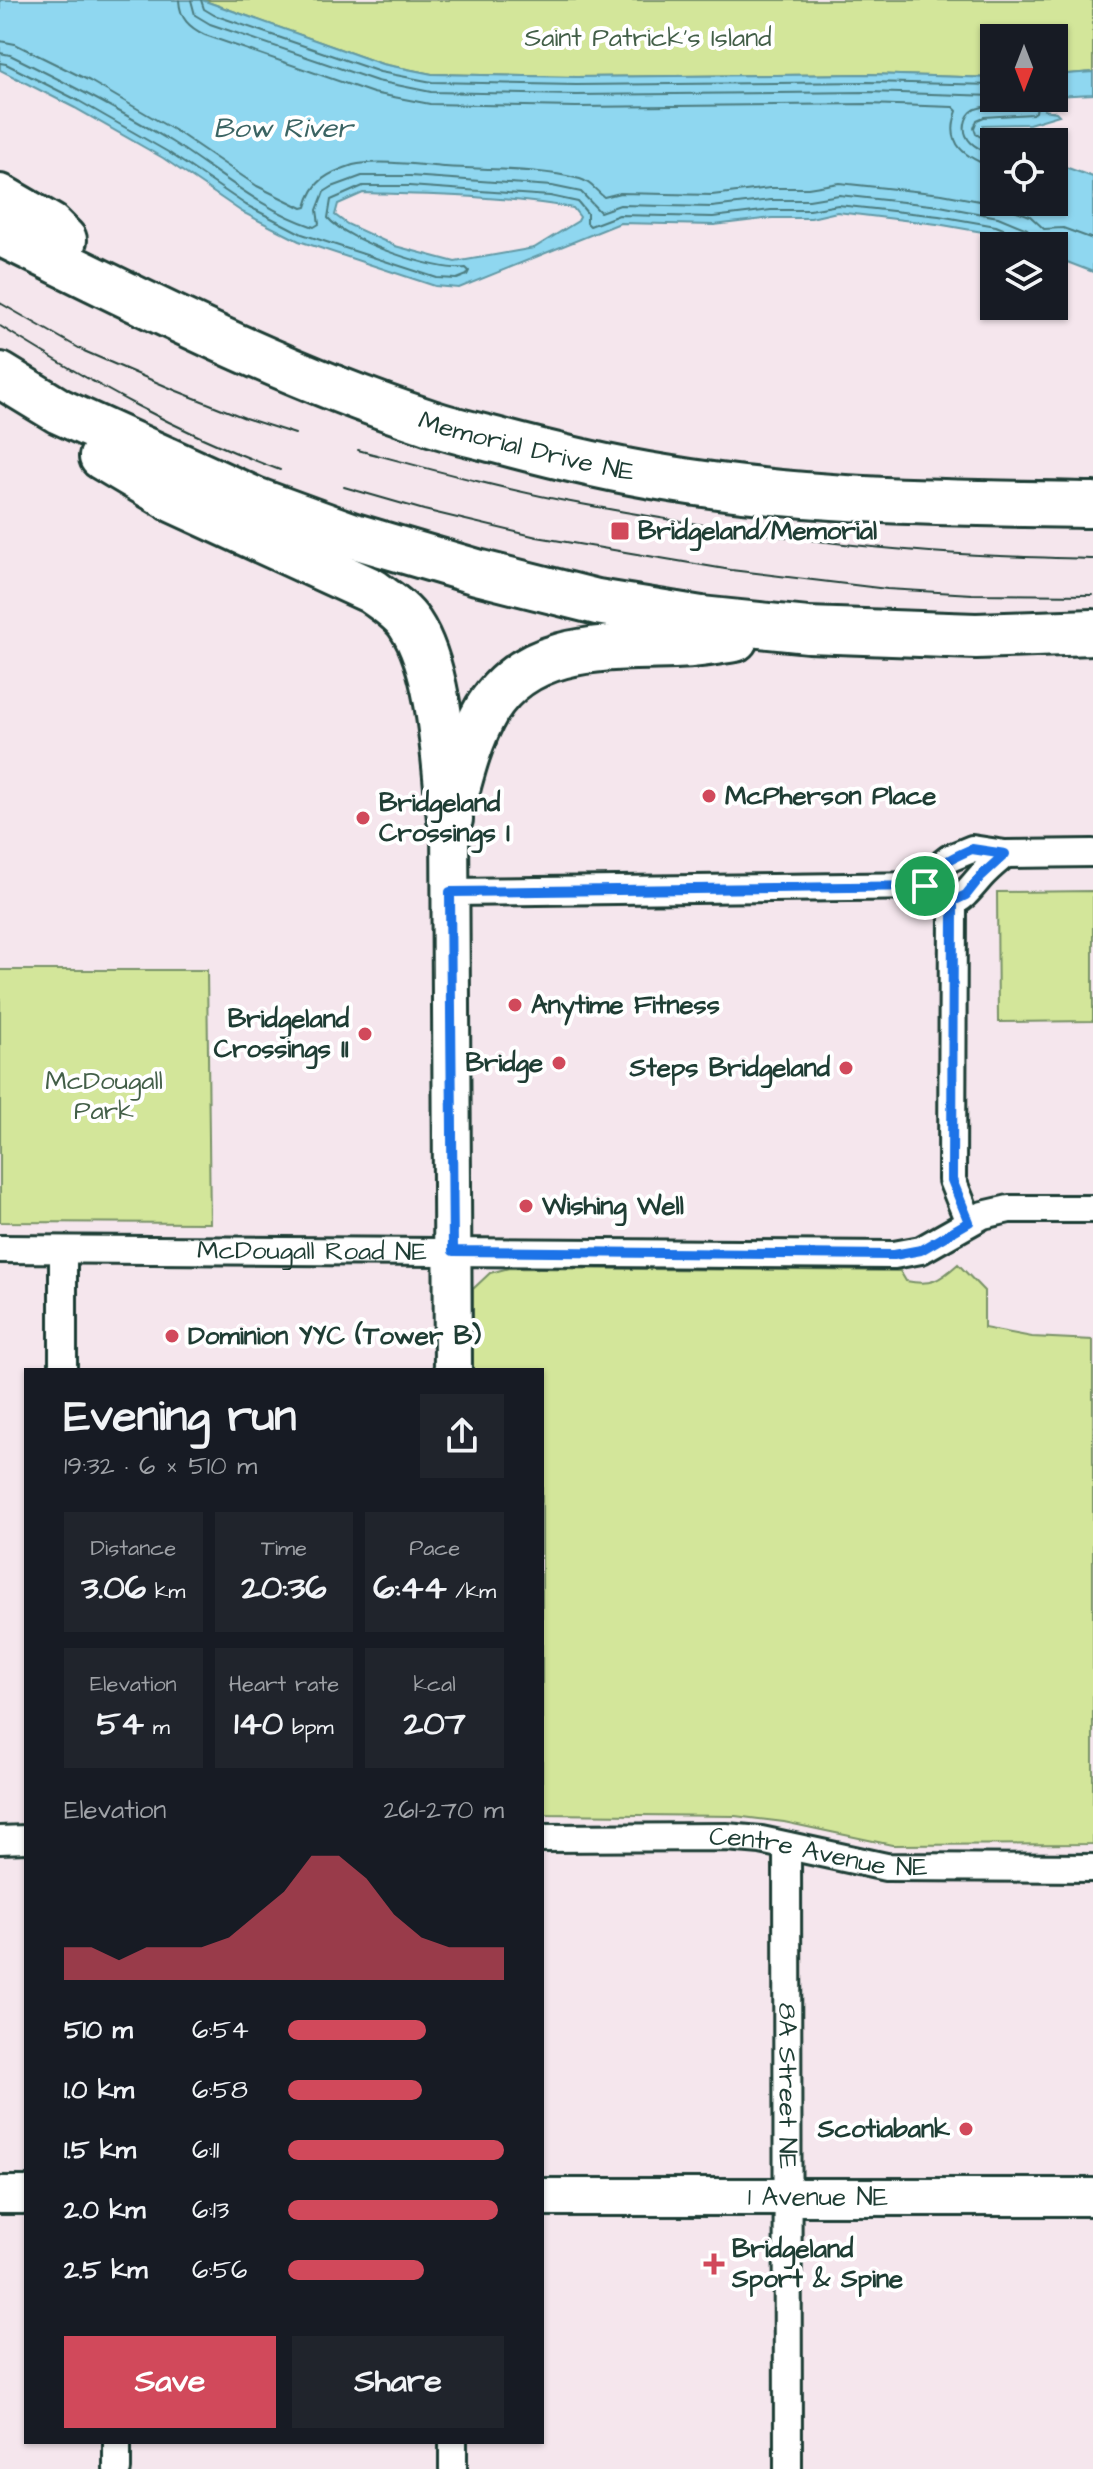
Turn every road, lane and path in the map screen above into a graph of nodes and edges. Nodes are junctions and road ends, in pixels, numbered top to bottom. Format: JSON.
{"nodes":[{"id":1,"x":0,"y":197,"type":"edge"},
{"id":2,"x":0,"y":233,"type":"edge"},
{"id":3,"x":111,"y":287,"type":"junction"},
{"id":4,"x":0,"y":375,"type":"edge"},
{"id":5,"x":59,"y":411,"type":"junction"},
{"id":6,"x":1093,"y":505,"type":"edge"},
{"id":7,"x":808,"y":630,"type":"junction"},
{"id":8,"x":1093,"y":632,"type":"edge"},
{"id":9,"x":450,"y":819,"type":"junction"},
{"id":10,"x":1093,"y":853,"type":"edge"},
{"id":11,"x":1005,"y":854,"type":"junction"},
{"id":12,"x":925,"y":886,"type":"junction"},
{"id":13,"x":450,"y":892,"type":"junction"},
{"id":14,"x":953,"y":901,"type":"junction"},
{"id":15,"x":1093,"y":1209,"type":"edge"},
{"id":16,"x":969,"y":1222,"type":"junction"},
{"id":17,"x":0,"y":1249,"type":"edge"},
{"id":18,"x":63,"y":1251,"type":"junction"},
{"id":19,"x":453,"y":1251,"type":"junction"},
{"id":20,"x":63,"y":1368,"type":"edge"},
{"id":21,"x":453,"y":1368,"type":"edge"},
{"id":22,"x":544,"y":1838,"type":"edge"},
{"id":23,"x":24,"y":1839,"type":"edge"},
{"id":24,"x":0,"y":1840,"type":"edge"},
{"id":25,"x":787,"y":1846,"type":"junction"},
{"id":26,"x":1093,"y":1868,"type":"edge"},
{"id":27,"x":0,"y":2195,"type":"edge"},
{"id":28,"x":24,"y":2195,"type":"edge"},
{"id":29,"x":544,"y":2197,"type":"edge"},
{"id":30,"x":1093,"y":2197,"type":"edge"},
{"id":31,"x":788,"y":2198,"type":"junction"},
{"id":32,"x":117,"y":2444,"type":"edge"},
{"id":33,"x":453,"y":2444,"type":"edge"},
{"id":34,"x":117,"y":2469,"type":"edge"},
{"id":35,"x":453,"y":2469,"type":"edge"},
{"id":36,"x":788,"y":2469,"type":"edge"}],
"edges":[{"from":1,"to":3,"type":"highway"},
{"from":2,"to":3,"type":"highway","name":"Memorial Drive NE"},
{"from":3,"to":6,"type":"highway","name":"Memorial Drive NE"},
{"from":4,"to":5,"type":"highway"},
{"from":5,"to":7,"type":"highway"},
{"from":5,"to":9,"type":"highway"},
{"from":7,"to":8,"type":"highway"},
{"from":7,"to":9,"type":"highway"},
{"from":9,"to":13,"type":"street"},
{"from":10,"to":11,"type":"street"},
{"from":11,"to":12,"type":"street"},
{"from":11,"to":14,"type":"street"},
{"from":12,"to":13,"type":"street"},
{"from":12,"to":14,"type":"street"},
{"from":13,"to":19,"type":"street"},
{"from":14,"to":16,"type":"street"},
{"from":15,"to":16,"type":"street","name":"McDougall Road NE"},
{"from":16,"to":19,"type":"street","name":"McDougall Road NE"},
{"from":17,"to":18,"type":"street","name":"McDougall Road NE"},
{"from":18,"to":19,"type":"street","name":"McDougall Road NE"},
{"from":18,"to":20,"type":"street"},
{"from":19,"to":21,"type":"street"},
{"from":22,"to":25,"type":"street","name":"Centre Avenue NE"},
{"from":23,"to":24,"type":"street"},
{"from":25,"to":26,"type":"street","name":"Centre Avenue NE"},
{"from":25,"to":31,"type":"street","name":"8A Street NE"},
{"from":27,"to":28,"type":"street"},
{"from":29,"to":31,"type":"street","name":"1 Avenue NE"},
{"from":30,"to":31,"type":"street","name":"1 Avenue NE"},
{"from":31,"to":36,"type":"street","name":"8A Street NE"},
{"from":32,"to":34,"type":"street"},
{"from":33,"to":35,"type":"street"}]}
